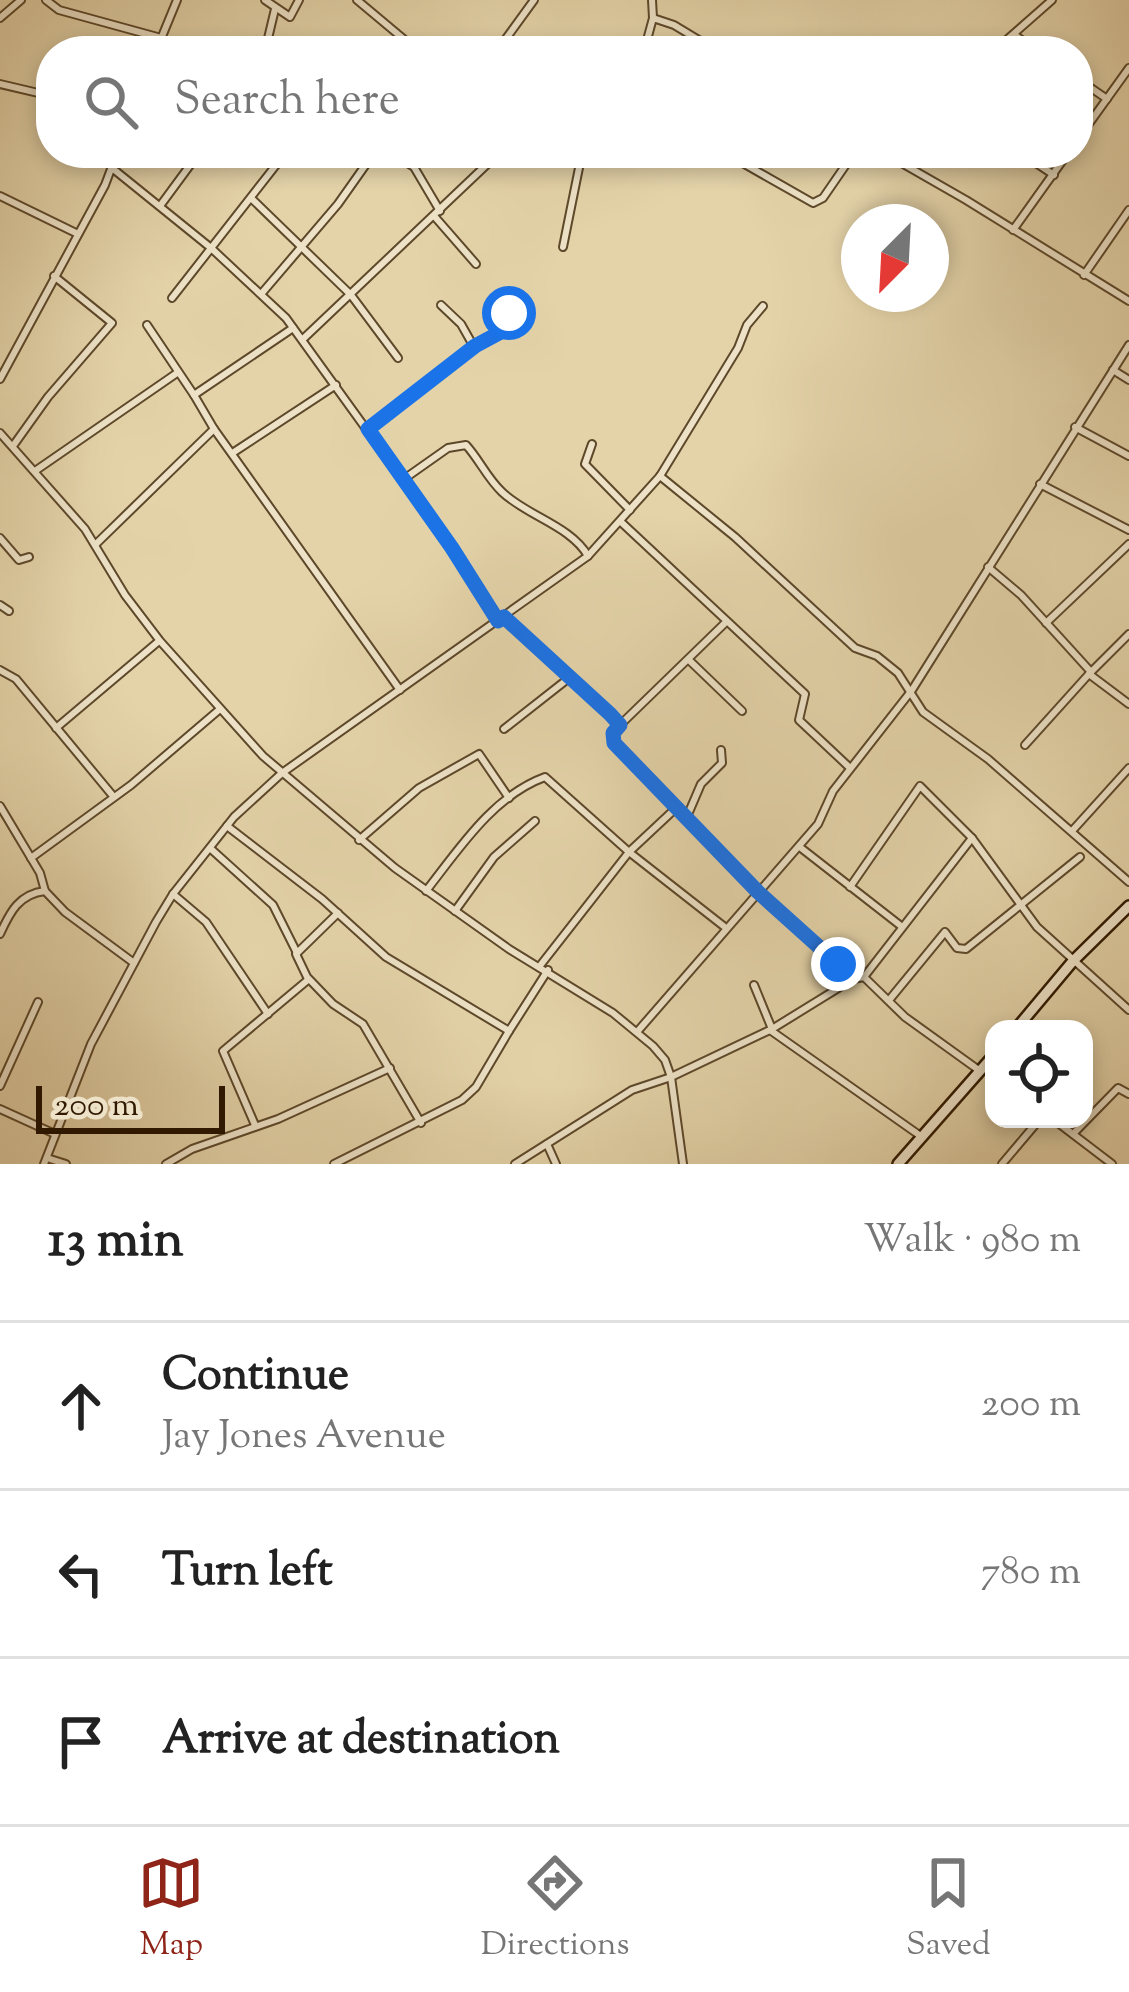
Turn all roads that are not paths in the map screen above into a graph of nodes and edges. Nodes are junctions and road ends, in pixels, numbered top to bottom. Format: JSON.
{"nodes":[{"id":1,"x":21,"y":0,"type":"edge"},
{"id":2,"x":46,"y":0,"type":"edge"},
{"id":3,"x":177,"y":0,"type":"edge"},
{"id":4,"x":265,"y":0,"type":"edge"},
{"id":5,"x":299,"y":0,"type":"edge"},
{"id":6,"x":357,"y":0,"type":"edge"},
{"id":7,"x":535,"y":0,"type":"edge"},
{"id":8,"x":652,"y":0,"type":"edge"},
{"id":9,"x":1052,"y":0,"type":"edge"},
{"id":10,"x":275,"y":9,"type":"junction"},
{"id":11,"x":653,"y":17,"type":"junction"},
{"id":12,"x":0,"y":18,"type":"edge"},
{"id":13,"x":135,"y":36,"type":"edge"},
{"id":14,"x":161,"y":36,"type":"edge"},
{"id":15,"x":269,"y":36,"type":"edge"},
{"id":16,"x":400,"y":36,"type":"edge"},
{"id":17,"x":508,"y":36,"type":"edge"},
{"id":18,"x":648,"y":36,"type":"edge"},
{"id":19,"x":689,"y":36,"type":"edge"},
{"id":20,"x":1016,"y":36,"type":"edge"},
{"id":21,"x":1129,"y":68,"type":"edge"},
{"id":22,"x":0,"y":84,"type":"edge"},
{"id":23,"x":1093,"y":89,"type":"edge"},
{"id":24,"x":36,"y":92,"type":"edge"},
{"id":25,"x":1107,"y":99,"type":"junction"},
{"id":26,"x":1093,"y":118,"type":"edge"},
{"id":27,"x":112,"y":168,"type":"joint"},
{"id":28,"x":188,"y":168,"type":"edge"},
{"id":29,"x":274,"y":168,"type":"edge"},
{"id":30,"x":362,"y":168,"type":"edge"},
{"id":31,"x":414,"y":168,"type":"edge"},
{"id":32,"x":484,"y":168,"type":"edge"},
{"id":33,"x":579,"y":168,"type":"edge"},
{"id":34,"x":751,"y":168,"type":"edge"},
{"id":35,"x":844,"y":168,"type":"edge"},
{"id":36,"x":909,"y":168,"type":"edge"},
{"id":37,"x":1043,"y":168,"type":"edge"},
{"id":38,"x":1059,"y":168,"type":"edge"},
{"id":39,"x":1054,"y":176,"type":"junction"},
{"id":40,"x":0,"y":196,"type":"edge"},
{"id":41,"x":251,"y":198,"type":"junction"},
{"id":42,"x":160,"y":206,"type":"junction"},
{"id":43,"x":1129,"y":210,"type":"edge"},
{"id":44,"x":437,"y":213,"type":"junction"},
{"id":45,"x":1012,"y":230,"type":"junction"},
{"id":46,"x":78,"y":234,"type":"junction"},
{"id":47,"x":302,"y":245,"type":"junction"},
{"id":48,"x":563,"y":247,"type":"dead end"},
{"id":49,"x":212,"y":248,"type":"junction"},
{"id":50,"x":476,"y":264,"type":"dead end"},
{"id":51,"x":1084,"y":275,"type":"junction"},
{"id":52,"x":54,"y":276,"type":"junction"},
{"id":53,"x":262,"y":293,"type":"junction"},
{"id":54,"x":351,"y":296,"type":"junction"},
{"id":55,"x":172,"y":298,"type":"dead end"},
{"id":56,"x":1129,"y":302,"type":"edge"},
{"id":57,"x":441,"y":305,"type":"dead end"},
{"id":58,"x":763,"y":306,"type":"dead end"},
{"id":59,"x":509,"y":313,"type":"dead end"},
{"id":60,"x":148,"y":326,"type":"dead end"},
{"id":61,"x":293,"y":328,"type":"junction"},
{"id":62,"x":303,"y":340,"type":"junction"},
{"id":63,"x":1129,"y":345,"type":"edge"},
{"id":64,"x":474,"y":346,"type":"junction"},
{"id":65,"x":398,"y":358,"type":"dead end"},
{"id":66,"x":1113,"y":370,"type":"junction"},
{"id":67,"x":177,"y":373,"type":"junction"},
{"id":68,"x":0,"y":379,"type":"edge"},
{"id":69,"x":1129,"y":380,"type":"edge"},
{"id":70,"x":336,"y":385,"type":"junction"},
{"id":71,"x":194,"y":395,"type":"junction"},
{"id":72,"x":1075,"y":428,"type":"junction"},
{"id":73,"x":214,"y":429,"type":"junction"},
{"id":74,"x":368,"y":429,"type":"junction"},
{"id":75,"x":0,"y":433,"type":"edge"},
{"id":76,"x":592,"y":444,"type":"dead end"},
{"id":77,"x":13,"y":446,"type":"junction"},
{"id":78,"x":234,"y":452,"type":"junction"},
{"id":79,"x":1129,"y":456,"type":"edge"},
{"id":80,"x":35,"y":471,"type":"junction"},
{"id":81,"x":660,"y":476,"type":"junction"},
{"id":82,"x":403,"y":479,"type":"junction"},
{"id":83,"x":1040,"y":484,"type":"junction"},
{"id":84,"x":630,"y":510,"type":"junction"},
{"id":85,"x":621,"y":521,"type":"junction"},
{"id":86,"x":1129,"y":530,"type":"edge"},
{"id":87,"x":0,"y":538,"type":"edge"},
{"id":88,"x":96,"y":544,"type":"junction"},
{"id":89,"x":1129,"y":544,"type":"edge"},
{"id":90,"x":588,"y":556,"type":"junction"},
{"id":91,"x":29,"y":557,"type":"dead end"},
{"id":92,"x":988,"y":567,"type":"junction"},
{"id":93,"x":0,"y":605,"type":"edge"},
{"id":94,"x":9,"y":611,"type":"dead end"},
{"id":95,"x":501,"y":619,"type":"junction"},
{"id":96,"x":1046,"y":622,"type":"junction"},
{"id":97,"x":725,"y":623,"type":"junction"},
{"id":98,"x":1129,"y":634,"type":"edge"},
{"id":99,"x":160,"y":641,"type":"junction"},
{"id":100,"x":690,"y":661,"type":"junction"},
{"id":101,"x":0,"y":670,"type":"edge"},
{"id":102,"x":1090,"y":673,"type":"junction"},
{"id":103,"x":569,"y":678,"type":"junction"},
{"id":104,"x":400,"y":690,"type":"junction"},
{"id":105,"x":912,"y":690,"type":"junction"},
{"id":106,"x":1129,"y":704,"type":"edge"},
{"id":107,"x":220,"y":709,"type":"junction"},
{"id":108,"x":742,"y":711,"type":"dead end"},
{"id":109,"x":620,"y":725,"type":"junction"},
{"id":110,"x":56,"y":728,"type":"junction"},
{"id":111,"x":504,"y":729,"type":"dead end"},
{"id":112,"x":1025,"y":745,"type":"dead end"},
{"id":113,"x":721,"y":749,"type":"dead end"},
{"id":114,"x":850,"y":767,"type":"junction"},
{"id":115,"x":1129,"y":768,"type":"edge"},
{"id":116,"x":282,"y":773,"type":"junction"},
{"id":117,"x":114,"y":796,"type":"junction"},
{"id":118,"x":509,"y":798,"type":"junction"},
{"id":119,"x":0,"y":806,"type":"edge"},
{"id":120,"x":676,"y":808,"type":"junction"},
{"id":121,"x":686,"y":819,"type":"junction"},
{"id":122,"x":536,"y":821,"type":"dead end"},
{"id":123,"x":227,"y":826,"type":"junction"},
{"id":124,"x":1072,"y":831,"type":"junction"},
{"id":125,"x":972,"y":838,"type":"junction"},
{"id":126,"x":359,"y":840,"type":"junction"},
{"id":127,"x":801,"y":848,"type":"junction"},
{"id":128,"x":212,"y":849,"type":"junction"},
{"id":129,"x":629,"y":852,"type":"junction"},
{"id":130,"x":1080,"y":857,"type":"dead end"},
{"id":131,"x":31,"y":858,"type":"junction"},
{"id":132,"x":1129,"y":882,"type":"edge"},
{"id":133,"x":850,"y":887,"type":"junction"},
{"id":134,"x":45,"y":891,"type":"junction"},
{"id":135,"x":427,"y":891,"type":"junction"},
{"id":136,"x":758,"y":892,"type":"junction"},
{"id":137,"x":173,"y":894,"type":"junction"},
{"id":138,"x":1020,"y":904,"type":"junction"},
{"id":139,"x":1129,"y":906,"type":"edge"},
{"id":140,"x":455,"y":911,"type":"junction"},
{"id":141,"x":338,"y":913,"type":"junction"},
{"id":142,"x":901,"y":926,"type":"junction"},
{"id":143,"x":726,"y":928,"type":"junction"},
{"id":144,"x":0,"y":934,"type":"edge"},
{"id":145,"x":297,"y":952,"type":"junction"},
{"id":146,"x":1072,"y":961,"type":"junction"},
{"id":147,"x":134,"y":963,"type":"junction"},
{"id":148,"x":544,"y":969,"type":"junction"},
{"id":149,"x":308,"y":979,"type":"junction"},
{"id":150,"x":861,"y":979,"type":"junction"},
{"id":151,"x":754,"y":986,"type":"dead end"},
{"id":152,"x":890,"y":999,"type":"junction"},
{"id":153,"x":38,"y":1002,"type":"dead end"},
{"id":154,"x":1127,"y":1005,"type":"edge"},
{"id":155,"x":268,"y":1015,"type":"junction"},
{"id":156,"x":1023,"y":1020,"type":"edge"},
{"id":157,"x":771,"y":1029,"type":"junction"},
{"id":158,"x":509,"y":1031,"type":"junction"},
{"id":159,"x":637,"y":1032,"type":"junction"},
{"id":160,"x":985,"y":1063,"type":"edge"},
{"id":161,"x":390,"y":1068,"type":"junction"},
{"id":162,"x":985,"y":1069,"type":"edge"},
{"id":163,"x":671,"y":1077,"type":"junction"},
{"id":164,"x":0,"y":1086,"type":"edge"},
{"id":165,"x":1129,"y":1094,"type":"edge"},
{"id":166,"x":0,"y":1108,"type":"edge"},
{"id":167,"x":422,"y":1123,"type":"junction"},
{"id":168,"x":255,"y":1125,"type":"junction"},
{"id":169,"x":1032,"y":1128,"type":"edge"},
{"id":170,"x":1064,"y":1128,"type":"edge"},
{"id":171,"x":55,"y":1134,"type":"junction"},
{"id":172,"x":1073,"y":1135,"type":"junction"},
{"id":173,"x":922,"y":1137,"type":"junction"},
{"id":174,"x":547,"y":1144,"type":"junction"},
{"id":175,"x":45,"y":1161,"type":"edge"},
{"id":176,"x":66,"y":1164,"type":"edge"},
{"id":177,"x":166,"y":1164,"type":"edge"},
{"id":178,"x":334,"y":1164,"type":"edge"},
{"id":179,"x":515,"y":1164,"type":"edge"},
{"id":180,"x":556,"y":1164,"type":"edge"},
{"id":181,"x":683,"y":1164,"type":"edge"},
{"id":182,"x":898,"y":1164,"type":"edge"},
{"id":183,"x":1002,"y":1164,"type":"edge"},
{"id":184,"x":1112,"y":1164,"type":"edge"}],
"edges":[{"from":1,"to":12,"type":"street"},
{"from":2,"to":13,"type":"street"},
{"from":3,"to":14,"type":"street"},
{"from":4,"to":10,"type":"street"},
{"from":5,"to":10,"type":"street"},
{"from":6,"to":16,"type":"street"},
{"from":7,"to":17,"type":"street"},
{"from":8,"to":11,"type":"street"},
{"from":9,"to":20,"type":"street"},
{"from":10,"to":15,"type":"street"},
{"from":11,"to":18,"type":"street"},
{"from":11,"to":19,"type":"street"},
{"from":21,"to":25,"type":"street"},
{"from":22,"to":24,"type":"street"},
{"from":23,"to":25,"type":"street"},
{"from":25,"to":26,"type":"street"},
{"from":27,"to":42,"type":"street"},
{"from":27,"to":46,"type":"street"},
{"from":28,"to":42,"type":"street"},
{"from":29,"to":41,"type":"street"},
{"from":30,"to":47,"type":"street"},
{"from":31,"to":44,"type":"street"},
{"from":32,"to":44,"type":"street"},
{"from":33,"to":48,"type":"street"},
{"from":34,"to":35,"type":"street"},
{"from":36,"to":45,"type":"street"},
{"from":37,"to":39,"type":"street"},
{"from":38,"to":39,"type":"street"},
{"from":39,"to":45,"type":"street"},
{"from":40,"to":46,"type":"street"},
{"from":41,"to":47,"type":"street"},
{"from":41,"to":49,"type":"street"},
{"from":42,"to":49,"type":"street"},
{"from":43,"to":51,"type":"street"},
{"from":44,"to":50,"type":"street"},
{"from":44,"to":54,"type":"street"},
{"from":45,"to":51,"type":"street"},
{"from":46,"to":52,"type":"street"},
{"from":47,"to":53,"type":"street"},
{"from":47,"to":54,"type":"street"},
{"from":49,"to":53,"type":"street"},
{"from":49,"to":55,"type":"street"},
{"from":51,"to":56,"type":"street"},
{"from":52,"to":68,"type":"street"},
{"from":52,"to":77,"type":"street"},
{"from":53,"to":61,"type":"street"},
{"from":54,"to":62,"type":"street"},
{"from":54,"to":65,"type":"street"},
{"from":57,"to":64,"type":"street"},
{"from":58,"to":81,"type":"street"},
{"from":59,"to":64,"type":"street"},
{"from":60,"to":67,"type":"street"},
{"from":61,"to":62,"type":"street"},
{"from":61,"to":71,"type":"street"},
{"from":62,"to":70,"type":"street"},
{"from":63,"to":66,"type":"street"},
{"from":64,"to":74,"type":"street"},
{"from":66,"to":69,"type":"street"},
{"from":66,"to":72,"type":"street"},
{"from":67,"to":71,"type":"street"},
{"from":67,"to":80,"type":"street"},
{"from":70,"to":74,"type":"street"},
{"from":70,"to":78,"type":"street"},
{"from":71,"to":73,"type":"street"},
{"from":72,"to":79,"type":"street"},
{"from":72,"to":83,"type":"street"},
{"from":73,"to":78,"type":"street"},
{"from":73,"to":88,"type":"street"},
{"from":74,"to":82,"type":"street"},
{"from":75,"to":77,"type":"street"},
{"from":76,"to":84,"type":"street"},
{"from":77,"to":80,"type":"street"},
{"from":78,"to":104,"type":"street"},
{"from":80,"to":88,"type":"street"},
{"from":81,"to":84,"type":"street"},
{"from":81,"to":105,"type":"street"},
{"from":82,"to":90,"type":"street"},
{"from":82,"to":95,"type":"street"},
{"from":83,"to":86,"type":"street"},
{"from":83,"to":92,"type":"street"},
{"from":84,"to":85,"type":"street"},
{"from":85,"to":90,"type":"street"},
{"from":85,"to":97,"type":"street"},
{"from":87,"to":91,"type":"street"},
{"from":88,"to":99,"type":"street"},
{"from":89,"to":96,"type":"street"},
{"from":90,"to":95,"type":"street"},
{"from":92,"to":96,"type":"street"},
{"from":92,"to":105,"type":"street"},
{"from":93,"to":94,"type":"street"},
{"from":95,"to":103,"type":"street"},
{"from":95,"to":104,"type":"street"},
{"from":96,"to":102,"type":"street"},
{"from":97,"to":100,"type":"street"},
{"from":97,"to":114,"type":"street"},
{"from":98,"to":102,"type":"street"},
{"from":99,"to":107,"type":"street"},
{"from":99,"to":110,"type":"street"},
{"from":100,"to":108,"type":"street"},
{"from":100,"to":109,"type":"street"},
{"from":101,"to":110,"type":"street"},
{"from":102,"to":106,"type":"street"},
{"from":102,"to":112,"type":"street"},
{"from":103,"to":109,"type":"street"},
{"from":103,"to":111,"type":"street"},
{"from":104,"to":116,"type":"street"},
{"from":105,"to":114,"type":"street"},
{"from":105,"to":124,"type":"street"},
{"from":107,"to":116,"type":"street"},
{"from":107,"to":117,"type":"street"},
{"from":109,"to":120,"type":"street"},
{"from":110,"to":117,"type":"street"},
{"from":113,"to":121,"type":"street"},
{"from":114,"to":127,"type":"street"},
{"from":115,"to":124,"type":"street"},
{"from":116,"to":123,"type":"street"},
{"from":116,"to":126,"type":"street"},
{"from":117,"to":131,"type":"street"},
{"from":118,"to":126,"type":"street"},
{"from":118,"to":129,"type":"street"},
{"from":118,"to":135,"type":"street"},
{"from":119,"to":131,"type":"street"},
{"from":120,"to":121,"type":"street"},
{"from":120,"to":129,"type":"street"},
{"from":121,"to":136,"type":"street"},
{"from":122,"to":140,"type":"street"},
{"from":123,"to":128,"type":"street"},
{"from":123,"to":141,"type":"street"},
{"from":124,"to":132,"type":"street"},
{"from":125,"to":133,"type":"street"},
{"from":125,"to":138,"type":"street"},
{"from":125,"to":142,"type":"street"},
{"from":126,"to":135,"type":"street"},
{"from":127,"to":133,"type":"street"},
{"from":127,"to":136,"type":"street"},
{"from":128,"to":137,"type":"street"},
{"from":128,"to":145,"type":"street"},
{"from":129,"to":143,"type":"street"},
{"from":129,"to":148,"type":"street"},
{"from":130,"to":138,"type":"street"},
{"from":131,"to":134,"type":"street"},
{"from":133,"to":142,"type":"street"},
{"from":134,"to":144,"type":"street"},
{"from":134,"to":147,"type":"street"},
{"from":135,"to":140,"type":"street"},
{"from":136,"to":143,"type":"street"},
{"from":136,"to":150,"type":"street"},
{"from":137,"to":147,"type":"street"},
{"from":137,"to":155,"type":"street"},
{"from":138,"to":146,"type":"street"},
{"from":138,"to":152,"type":"street"},
{"from":139,"to":146,"type":"street"},
{"from":140,"to":148,"type":"street"},
{"from":141,"to":145,"type":"street"},
{"from":141,"to":158,"type":"street"},
{"from":142,"to":150,"type":"street"},
{"from":143,"to":159,"type":"street"},
{"from":145,"to":149,"type":"street"},
{"from":146,"to":154,"type":"street"},
{"from":146,"to":156,"type":"street"},
{"from":147,"to":171,"type":"street"},
{"from":148,"to":158,"type":"street"},
{"from":148,"to":159,"type":"street"},
{"from":149,"to":155,"type":"street"},
{"from":149,"to":161,"type":"street"},
{"from":150,"to":152,"type":"street"},
{"from":150,"to":157,"type":"street"},
{"from":151,"to":157,"type":"street"},
{"from":152,"to":160,"type":"street"},
{"from":153,"to":164,"type":"street"},
{"from":155,"to":168,"type":"street"},
{"from":157,"to":163,"type":"street"},
{"from":157,"to":173,"type":"street"},
{"from":158,"to":167,"type":"street"},
{"from":159,"to":163,"type":"street"},
{"from":161,"to":167,"type":"street"},
{"from":161,"to":168,"type":"street"},
{"from":162,"to":173,"type":"street"},
{"from":163,"to":174,"type":"street"},
{"from":163,"to":181,"type":"street"},
{"from":165,"to":172,"type":"street"},
{"from":166,"to":171,"type":"street"},
{"from":167,"to":178,"type":"street"},
{"from":168,"to":177,"type":"street"},
{"from":169,"to":183,"type":"street"},
{"from":170,"to":172,"type":"street"},
{"from":171,"to":175,"type":"street"},
{"from":172,"to":184,"type":"street"},
{"from":173,"to":182,"type":"street"},
{"from":174,"to":179,"type":"street"},
{"from":174,"to":180,"type":"street"},
{"from":175,"to":176,"type":"street"}]}
